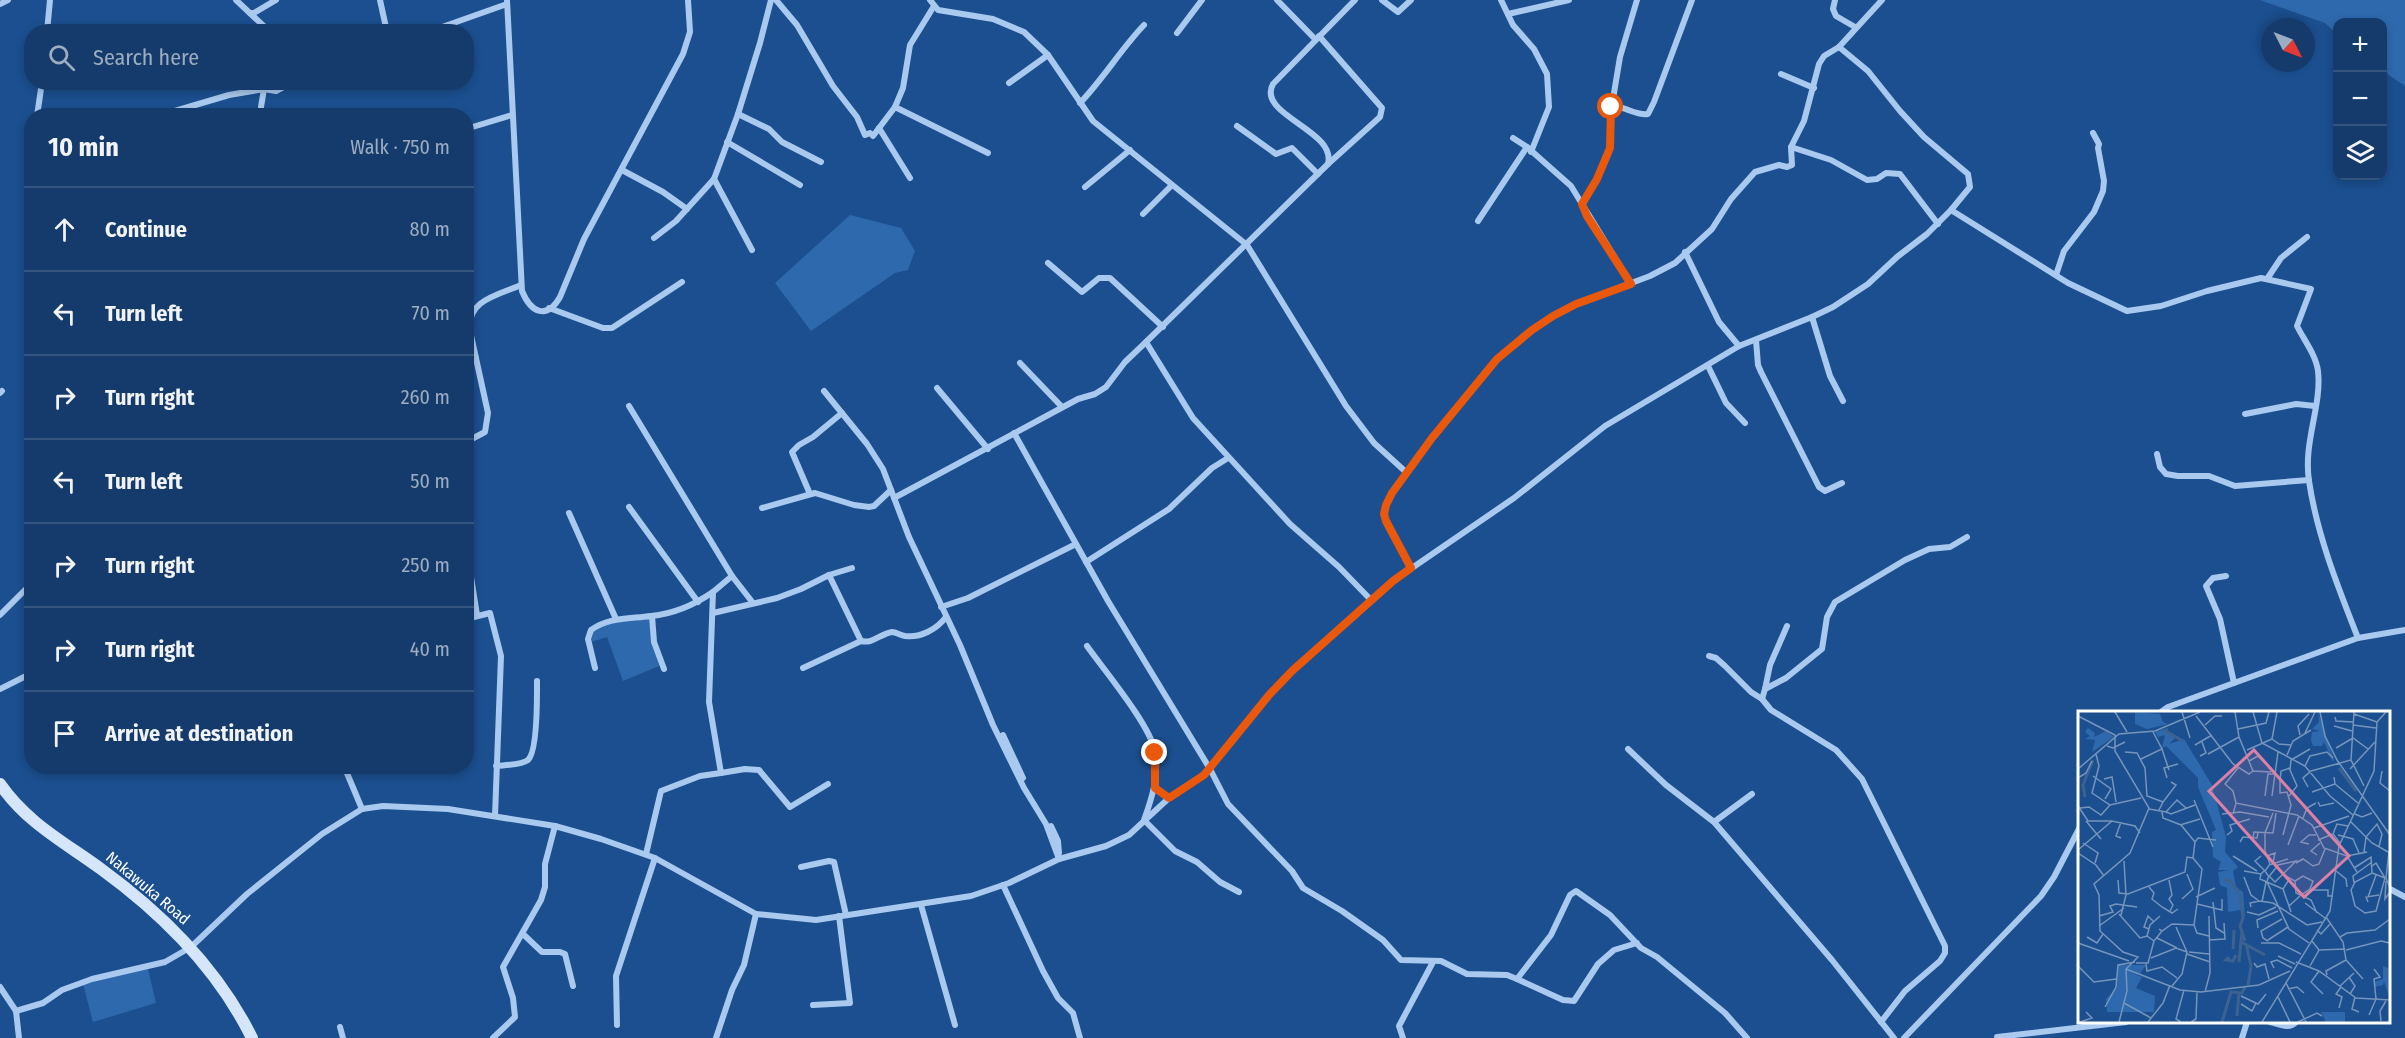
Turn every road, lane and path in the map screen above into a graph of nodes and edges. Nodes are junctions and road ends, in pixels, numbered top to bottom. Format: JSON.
{"nodes":[{"id":1,"x":8,"y":0,"type":"edge"},
{"id":2,"x":50,"y":0,"type":"edge"},
{"id":3,"x":236,"y":0,"type":"edge"},
{"id":4,"x":276,"y":0,"type":"edge"},
{"id":5,"x":380,"y":0,"type":"edge"},
{"id":6,"x":688,"y":0,"type":"edge"},
{"id":7,"x":771,"y":0,"type":"edge"},
{"id":8,"x":776,"y":0,"type":"edge"},
{"id":9,"x":1202,"y":0,"type":"edge"},
{"id":10,"x":1277,"y":0,"type":"edge"},
{"id":11,"x":1355,"y":0,"type":"edge"},
{"id":12,"x":1382,"y":0,"type":"edge"},
{"id":13,"x":1411,"y":0,"type":"edge"},
{"id":14,"x":1501,"y":0,"type":"edge"},
{"id":15,"x":1569,"y":0,"type":"edge"},
{"id":16,"x":1637,"y":0,"type":"edge"},
{"id":17,"x":1692,"y":0,"type":"edge"},
{"id":18,"x":1836,"y":0,"type":"edge"},
{"id":19,"x":1882,"y":0,"type":"edge"},
{"id":20,"x":507,"y":2,"type":"edge"},
{"id":21,"x":932,"y":3,"type":"edge"},
{"id":22,"x":0,"y":4,"type":"edge"},
{"id":23,"x":250,"y":13,"type":"junction"},
{"id":24,"x":1508,"y":14,"type":"junction"},
{"id":25,"x":48,"y":24,"type":"edge"},
{"id":26,"x":262,"y":24,"type":"edge"},
{"id":27,"x":385,"y":24,"type":"edge"},
{"id":28,"x":449,"y":24,"type":"edge"},
{"id":29,"x":1144,"y":24,"type":"dead end"},
{"id":30,"x":1855,"y":27,"type":"junction"},
{"id":31,"x":1178,"y":33,"type":"dead end"},
{"id":32,"x":1317,"y":38,"type":"junction"},
{"id":33,"x":1839,"y":47,"type":"junction"},
{"id":34,"x":1048,"y":55,"type":"junction"},
{"id":35,"x":1781,"y":74,"type":"dead end"},
{"id":36,"x":1009,"y":83,"type":"dead end"},
{"id":37,"x":1814,"y":88,"type":"junction"},
{"id":38,"x":41,"y":90,"type":"edge"},
{"id":39,"x":258,"y":90,"type":"edge"},
{"id":40,"x":264,"y":90,"type":"edge"},
{"id":41,"x":1080,"y":103,"type":"junction"},
{"id":42,"x":1612,"y":105,"type":"junction"},
{"id":43,"x":895,"y":107,"type":"junction"},
{"id":44,"x":38,"y":108,"type":"edge"},
{"id":45,"x":185,"y":108,"type":"edge"},
{"id":46,"x":261,"y":108,"type":"edge"},
{"id":47,"x":738,"y":114,"type":"junction"},
{"id":48,"x":512,"y":115,"type":"junction"},
{"id":49,"x":1237,"y":126,"type":"dead end"},
{"id":50,"x":474,"y":127,"type":"edge"},
{"id":51,"x":879,"y":128,"type":"junction"},
{"id":52,"x":2093,"y":133,"type":"dead end"},
{"id":53,"x":1513,"y":138,"type":"dead end"},
{"id":54,"x":728,"y":142,"type":"junction"},
{"id":55,"x":1791,"y":147,"type":"junction"},
{"id":56,"x":1529,"y":149,"type":"junction"},
{"id":57,"x":1130,"y":150,"type":"junction"},
{"id":58,"x":988,"y":153,"type":"dead end"},
{"id":59,"x":820,"y":162,"type":"dead end"},
{"id":60,"x":1328,"y":164,"type":"junction"},
{"id":61,"x":622,"y":170,"type":"junction"},
{"id":62,"x":1318,"y":174,"type":"junction"},
{"id":63,"x":910,"y":178,"type":"dead end"},
{"id":64,"x":714,"y":179,"type":"junction"},
{"id":65,"x":800,"y":185,"type":"dead end"},
{"id":66,"x":1171,"y":186,"type":"junction"},
{"id":67,"x":1085,"y":187,"type":"dead end"},
{"id":68,"x":1582,"y":204,"type":"junction"},
{"id":69,"x":687,"y":209,"type":"junction"},
{"id":70,"x":1952,"y":210,"type":"junction"},
{"id":71,"x":1143,"y":214,"type":"dead end"},
{"id":72,"x":1478,"y":221,"type":"dead end"},
{"id":73,"x":1938,"y":224,"type":"junction"},
{"id":74,"x":2307,"y":237,"type":"dead end"},
{"id":75,"x":654,"y":238,"type":"dead end"},
{"id":76,"x":1247,"y":245,"type":"junction"},
{"id":77,"x":752,"y":250,"type":"dead end"},
{"id":78,"x":1685,"y":252,"type":"junction"},
{"id":79,"x":1048,"y":263,"type":"dead end"},
{"id":80,"x":2056,"y":275,"type":"junction"},
{"id":81,"x":2267,"y":279,"type":"junction"},
{"id":82,"x":682,"y":282,"type":"dead end"},
{"id":83,"x":1631,"y":284,"type":"junction"},
{"id":84,"x":521,"y":285,"type":"junction"},
{"id":85,"x":474,"y":307,"type":"edge"},
{"id":86,"x":548,"y":308,"type":"junction"},
{"id":87,"x":1812,"y":317,"type":"junction"},
{"id":88,"x":1163,"y":327,"type":"junction"},
{"id":89,"x":1756,"y":340,"type":"junction"},
{"id":90,"x":1146,"y":342,"type":"junction"},
{"id":91,"x":1739,"y":346,"type":"junction"},
{"id":92,"x":474,"y":348,"type":"edge"},
{"id":93,"x":476,"y":358,"type":"joint"},
{"id":94,"x":1020,"y":363,"type":"dead end"},
{"id":95,"x":1708,"y":366,"type":"junction"},
{"id":96,"x":937,"y":388,"type":"dead end"},
{"id":97,"x":824,"y":391,"type":"dead end"},
{"id":98,"x":1843,"y":401,"type":"dead end"},
{"id":99,"x":629,"y":406,"type":"dead end"},
{"id":100,"x":2315,"y":406,"type":"junction"},
{"id":101,"x":1062,"y":408,"type":"junction"},
{"id":102,"x":842,"y":413,"type":"junction"},
{"id":103,"x":2245,"y":414,"type":"dead end"},
{"id":104,"x":1745,"y":423,"type":"dead end"},
{"id":105,"x":1014,"y":433,"type":"junction"},
{"id":106,"x":474,"y":438,"type":"edge"},
{"id":107,"x":988,"y":449,"type":"junction"},
{"id":108,"x":2157,"y":454,"type":"dead end"},
{"id":109,"x":1228,"y":458,"type":"junction"},
{"id":110,"x":1407,"y":473,"type":"junction"},
{"id":111,"x":2309,"y":480,"type":"junction"},
{"id":112,"x":1842,"y":483,"type":"dead end"},
{"id":113,"x":891,"y":490,"type":"junction"},
{"id":114,"x":810,"y":494,"type":"junction"},
{"id":115,"x":894,"y":498,"type":"junction"},
{"id":116,"x":629,"y":507,"type":"dead end"},
{"id":117,"x":762,"y":508,"type":"dead end"},
{"id":118,"x":569,"y":513,"type":"dead end"},
{"id":119,"x":1966,"y":537,"type":"dead end"},
{"id":120,"x":1076,"y":544,"type":"junction"},
{"id":121,"x":1086,"y":562,"type":"junction"},
{"id":122,"x":852,"y":568,"type":"dead end"},
{"id":123,"x":1411,"y":568,"type":"junction"},
{"id":124,"x":829,"y":575,"type":"junction"},
{"id":125,"x":732,"y":576,"type":"junction"},
{"id":126,"x":2226,"y":576,"type":"dead end"},
{"id":127,"x":24,"y":591,"type":"edge"},
{"id":128,"x":713,"y":592,"type":"junction"},
{"id":129,"x":474,"y":596,"type":"edge"},
{"id":130,"x":1371,"y":600,"type":"junction"},
{"id":131,"x":698,"y":602,"type":"junction"},
{"id":132,"x":753,"y":603,"type":"junction"},
{"id":133,"x":941,"y":607,"type":"junction"},
{"id":134,"x":713,"y":613,"type":"junction"},
{"id":135,"x":0,"y":615,"type":"edge"},
{"id":136,"x":477,"y":615,"type":"junction"},
{"id":137,"x":474,"y":616,"type":"edge"},
{"id":138,"x":652,"y":616,"type":"junction"},
{"id":139,"x":946,"y":617,"type":"junction"},
{"id":140,"x":616,"y":619,"type":"junction"},
{"id":141,"x":1787,"y":626,"type":"dead end"},
{"id":142,"x":2405,"y":630,"type":"edge"},
{"id":143,"x":2358,"y":638,"type":"junction"},
{"id":144,"x":861,"y":641,"type":"junction"},
{"id":145,"x":1087,"y":646,"type":"dead end"},
{"id":146,"x":1709,"y":656,"type":"dead end"},
{"id":147,"x":595,"y":668,"type":"dead end"},
{"id":148,"x":803,"y":668,"type":"dead end"},
{"id":149,"x":664,"y":669,"type":"dead end"},
{"id":150,"x":24,"y":677,"type":"edge"},
{"id":151,"x":537,"y":681,"type":"dead end"},
{"id":152,"x":2234,"y":683,"type":"junction"},
{"id":153,"x":0,"y":689,"type":"edge"},
{"id":154,"x":1765,"y":689,"type":"junction"},
{"id":155,"x":1762,"y":699,"type":"junction"},
{"id":156,"x":2162,"y":711,"type":"edge"},
{"id":157,"x":1004,"y":735,"type":"dead end"},
{"id":158,"x":1628,"y":749,"type":"dead end"},
{"id":159,"x":496,"y":766,"type":"junction"},
{"id":160,"x":1210,"y":769,"type":"junction"},
{"id":161,"x":721,"y":773,"type":"junction"},
{"id":162,"x":347,"y":774,"type":"edge"},
{"id":163,"x":0,"y":784,"type":"edge"},
{"id":164,"x":828,"y":784,"type":"dead end"},
{"id":165,"x":1155,"y":788,"type":"junction"},
{"id":166,"x":1752,"y":795,"type":"dead end"},
{"id":167,"x":1169,"y":798,"type":"junction"},
{"id":168,"x":362,"y":809,"type":"junction"},
{"id":169,"x":495,"y":816,"type":"junction"},
{"id":170,"x":1144,"y":820,"type":"junction"},
{"id":171,"x":1714,"y":822,"type":"junction"},
{"id":172,"x":555,"y":826,"type":"junction"},
{"id":173,"x":2078,"y":829,"type":"edge"},
{"id":174,"x":646,"y":854,"type":"junction"},
{"id":175,"x":655,"y":858,"type":"junction"},
{"id":176,"x":1059,"y":860,"type":"junction"},
{"id":177,"x":801,"y":867,"type":"dead end"},
{"id":178,"x":1003,"y":885,"type":"junction"},
{"id":179,"x":2390,"y":889,"type":"edge"},
{"id":180,"x":1239,"y":892,"type":"dead end"},
{"id":181,"x":2405,"y":897,"type":"edge"},
{"id":182,"x":921,"y":904,"type":"junction"},
{"id":183,"x":756,"y":914,"type":"junction"},
{"id":184,"x":842,"y":915,"type":"junction"},
{"id":185,"x":523,"y":934,"type":"junction"},
{"id":186,"x":1637,"y":944,"type":"junction"},
{"id":187,"x":192,"y":947,"type":"junction"},
{"id":188,"x":1433,"y":962,"type":"junction"},
{"id":189,"x":1517,"y":979,"type":"junction"},
{"id":190,"x":573,"y":986,"type":"dead end"},
{"id":191,"x":0,"y":987,"type":"edge"},
{"id":192,"x":813,"y":1005,"type":"dead end"},
{"id":193,"x":16,"y":1011,"type":"junction"},
{"id":194,"x":1881,"y":1022,"type":"junction"},
{"id":195,"x":2117,"y":1023,"type":"edge"},
{"id":196,"x":2247,"y":1023,"type":"edge"},
{"id":197,"x":2274,"y":1023,"type":"edge"},
{"id":198,"x":2294,"y":1023,"type":"edge"},
{"id":199,"x":617,"y":1025,"type":"dead end"},
{"id":200,"x":955,"y":1025,"type":"dead end"},
{"id":201,"x":340,"y":1027,"type":"dead end"},
{"id":202,"x":1997,"y":1037,"type":"edge"},
{"id":203,"x":19,"y":1038,"type":"edge"},
{"id":204,"x":252,"y":1038,"type":"edge"},
{"id":205,"x":344,"y":1038,"type":"edge"},
{"id":206,"x":493,"y":1038,"type":"edge"},
{"id":207,"x":716,"y":1038,"type":"edge"},
{"id":208,"x":1080,"y":1038,"type":"edge"},
{"id":209,"x":1403,"y":1038,"type":"edge"},
{"id":210,"x":1747,"y":1038,"type":"edge"},
{"id":211,"x":1894,"y":1038,"type":"edge"},
{"id":212,"x":1904,"y":1038,"type":"edge"},
{"id":213,"x":2242,"y":1038,"type":"edge"}],
"edges":[{"from":1,"to":22,"type":"street"},
{"from":2,"to":25,"type":"street"},
{"from":3,"to":23,"type":"street"},
{"from":4,"to":23,"type":"street"},
{"from":5,"to":27,"type":"street"},
{"from":6,"to":61,"type":"street"},
{"from":7,"to":47,"type":"street"},
{"from":8,"to":51,"type":"street"},
{"from":9,"to":31,"type":"street"},
{"from":10,"to":32,"type":"street"},
{"from":11,"to":32,"type":"street"},
{"from":12,"to":13,"type":"street"},
{"from":14,"to":24,"type":"street"},
{"from":15,"to":24,"type":"street"},
{"from":16,"to":42,"type":"street"},
{"from":17,"to":42,"type":"street"},
{"from":18,"to":30,"type":"street"},
{"from":19,"to":30,"type":"street"},
{"from":20,"to":28,"type":"street"},
{"from":20,"to":48,"type":"street"},
{"from":21,"to":34,"type":"street"},
{"from":21,"to":43,"type":"street"},
{"from":23,"to":26,"type":"street"},
{"from":24,"to":56,"type":"street"},
{"from":29,"to":41,"type":"street"},
{"from":30,"to":33,"type":"street"},
{"from":32,"to":60,"type":"street"},
{"from":32,"to":60,"type":"street"},
{"from":33,"to":37,"type":"street"},
{"from":33,"to":70,"type":"street"},
{"from":34,"to":36,"type":"street"},
{"from":34,"to":41,"type":"street"},
{"from":35,"to":37,"type":"street"},
{"from":37,"to":55,"type":"street"},
{"from":38,"to":44,"type":"street"},
{"from":39,"to":45,"type":"street"},
{"from":40,"to":46,"type":"street"},
{"from":41,"to":57,"type":"street"},
{"from":42,"to":68,"type":"street"},
{"from":43,"to":51,"type":"street"},
{"from":43,"to":58,"type":"street"},
{"from":47,"to":54,"type":"street"},
{"from":47,"to":59,"type":"street"},
{"from":48,"to":50,"type":"street"},
{"from":48,"to":84,"type":"street"},
{"from":49,"to":62,"type":"street"},
{"from":51,"to":63,"type":"street"},
{"from":52,"to":80,"type":"street"},
{"from":53,"to":56,"type":"street"},
{"from":54,"to":64,"type":"street"},
{"from":54,"to":65,"type":"street"},
{"from":55,"to":73,"type":"street"},
{"from":55,"to":78,"type":"street"},
{"from":56,"to":68,"type":"street"},
{"from":56,"to":72,"type":"street"},
{"from":57,"to":66,"type":"street"},
{"from":57,"to":67,"type":"street"},
{"from":60,"to":62,"type":"street"},
{"from":61,"to":69,"type":"street"},
{"from":61,"to":86,"type":"street"},
{"from":62,"to":76,"type":"street"},
{"from":64,"to":69,"type":"street"},
{"from":64,"to":77,"type":"street"},
{"from":66,"to":71,"type":"street"},
{"from":66,"to":76,"type":"street"},
{"from":68,"to":83,"type":"street"},
{"from":69,"to":75,"type":"street"},
{"from":70,"to":73,"type":"street"},
{"from":70,"to":80,"type":"street"},
{"from":73,"to":87,"type":"street"},
{"from":74,"to":81,"type":"street"},
{"from":76,"to":88,"type":"street"},
{"from":76,"to":110,"type":"street"},
{"from":78,"to":83,"type":"street"},
{"from":78,"to":91,"type":"street"},
{"from":79,"to":88,"type":"street"},
{"from":80,"to":81,"type":"street"},
{"from":81,"to":100,"type":"street"},
{"from":82,"to":86,"type":"street"},
{"from":83,"to":110,"type":"street"},
{"from":84,"to":85,"type":"street"},
{"from":84,"to":86,"type":"street"},
{"from":87,"to":89,"type":"street"},
{"from":87,"to":98,"type":"street"},
{"from":88,"to":90,"type":"street"},
{"from":89,"to":91,"type":"street"},
{"from":89,"to":112,"type":"street"},
{"from":90,"to":101,"type":"street"},
{"from":90,"to":109,"type":"street"},
{"from":91,"to":95,"type":"street"},
{"from":92,"to":93,"type":"street"},
{"from":93,"to":106,"type":"street"},
{"from":94,"to":101,"type":"street"},
{"from":95,"to":104,"type":"street"},
{"from":95,"to":123,"type":"street"},
{"from":96,"to":107,"type":"street"},
{"from":97,"to":102,"type":"street"},
{"from":99,"to":125,"type":"street"},
{"from":100,"to":103,"type":"street"},
{"from":100,"to":111,"type":"street"},
{"from":101,"to":105,"type":"street"},
{"from":102,"to":113,"type":"street"},
{"from":102,"to":114,"type":"street"},
{"from":105,"to":107,"type":"street"},
{"from":105,"to":120,"type":"street"},
{"from":107,"to":115,"type":"street"},
{"from":108,"to":111,"type":"street"},
{"from":109,"to":121,"type":"street"},
{"from":109,"to":130,"type":"street"},
{"from":110,"to":123,"type":"street"},
{"from":111,"to":143,"type":"street"},
{"from":113,"to":114,"type":"street"},
{"from":113,"to":115,"type":"street"},
{"from":114,"to":117,"type":"street"},
{"from":115,"to":133,"type":"street"},
{"from":116,"to":131,"type":"street"},
{"from":118,"to":140,"type":"street"},
{"from":119,"to":154,"type":"street"},
{"from":120,"to":121,"type":"street"},
{"from":120,"to":133,"type":"street"},
{"from":121,"to":160,"type":"street"},
{"from":122,"to":124,"type":"street"},
{"from":123,"to":130,"type":"street"},
{"from":124,"to":132,"type":"street"},
{"from":124,"to":144,"type":"street"},
{"from":125,"to":128,"type":"street"},
{"from":125,"to":132,"type":"street"},
{"from":126,"to":152,"type":"street"},
{"from":127,"to":135,"type":"street"},
{"from":128,"to":131,"type":"street"},
{"from":128,"to":134,"type":"street"},
{"from":129,"to":136,"type":"street"},
{"from":130,"to":160,"type":"street"},
{"from":131,"to":138,"type":"street"},
{"from":132,"to":134,"type":"street"},
{"from":133,"to":139,"type":"street"},
{"from":134,"to":161,"type":"street"},
{"from":136,"to":137,"type":"street"},
{"from":136,"to":159,"type":"street"},
{"from":138,"to":140,"type":"street"},
{"from":138,"to":149,"type":"street"},
{"from":139,"to":144,"type":"street"},
{"from":139,"to":176,"type":"street"},
{"from":140,"to":147,"type":"street"},
{"from":141,"to":154,"type":"street"},
{"from":142,"to":143,"type":"street"},
{"from":143,"to":152,"type":"street"},
{"from":144,"to":148,"type":"street"},
{"from":145,"to":165,"type":"street"},
{"from":146,"to":155,"type":"street"},
{"from":150,"to":153,"type":"street"},
{"from":151,"to":159,"type":"street"},
{"from":152,"to":156,"type":"street"},
{"from":154,"to":155,"type":"street"},
{"from":155,"to":194,"type":"street"},
{"from":157,"to":176,"type":"street"},
{"from":158,"to":171,"type":"street"},
{"from":159,"to":169,"type":"street"},
{"from":160,"to":167,"type":"street"},
{"from":160,"to":188,"type":"street"},
{"from":161,"to":164,"type":"street"},
{"from":161,"to":174,"type":"street"},
{"from":162,"to":168,"type":"street"},
{"from":163,"to":187,"type":"main road","name":"Nakawuka Road"},
{"from":165,"to":167,"type":"street"},
{"from":165,"to":170,"type":"street"},
{"from":166,"to":171,"type":"street"},
{"from":167,"to":170,"type":"street"},
{"from":168,"to":169,"type":"street"},
{"from":168,"to":187,"type":"street"},
{"from":169,"to":172,"type":"street"},
{"from":170,"to":176,"type":"street"},
{"from":170,"to":180,"type":"street"},
{"from":171,"to":194,"type":"street"},
{"from":172,"to":174,"type":"street"},
{"from":172,"to":185,"type":"street"},
{"from":173,"to":212,"type":"street"},
{"from":174,"to":175,"type":"street"},
{"from":175,"to":183,"type":"street"},
{"from":175,"to":199,"type":"street"},
{"from":176,"to":178,"type":"street"},
{"from":177,"to":184,"type":"street"},
{"from":178,"to":182,"type":"street"},
{"from":178,"to":208,"type":"street"},
{"from":179,"to":181,"type":"street"},
{"from":182,"to":184,"type":"street"},
{"from":182,"to":200,"type":"street"},
{"from":183,"to":184,"type":"street"},
{"from":183,"to":207,"type":"street"},
{"from":184,"to":192,"type":"street"},
{"from":185,"to":190,"type":"street"},
{"from":185,"to":206,"type":"street"},
{"from":186,"to":189,"type":"street"},
{"from":186,"to":189,"type":"street"},
{"from":186,"to":210,"type":"street"},
{"from":187,"to":193,"type":"street"},
{"from":187,"to":204,"type":"main road","name":"Nakawuka Road"},
{"from":188,"to":189,"type":"street"},
{"from":188,"to":209,"type":"street"},
{"from":191,"to":193,"type":"street"},
{"from":193,"to":203,"type":"street"},
{"from":194,"to":211,"type":"street"},
{"from":195,"to":202,"type":"street"},
{"from":196,"to":213,"type":"street"},
{"from":197,"to":198,"type":"street"},
{"from":201,"to":205,"type":"street"}]}
